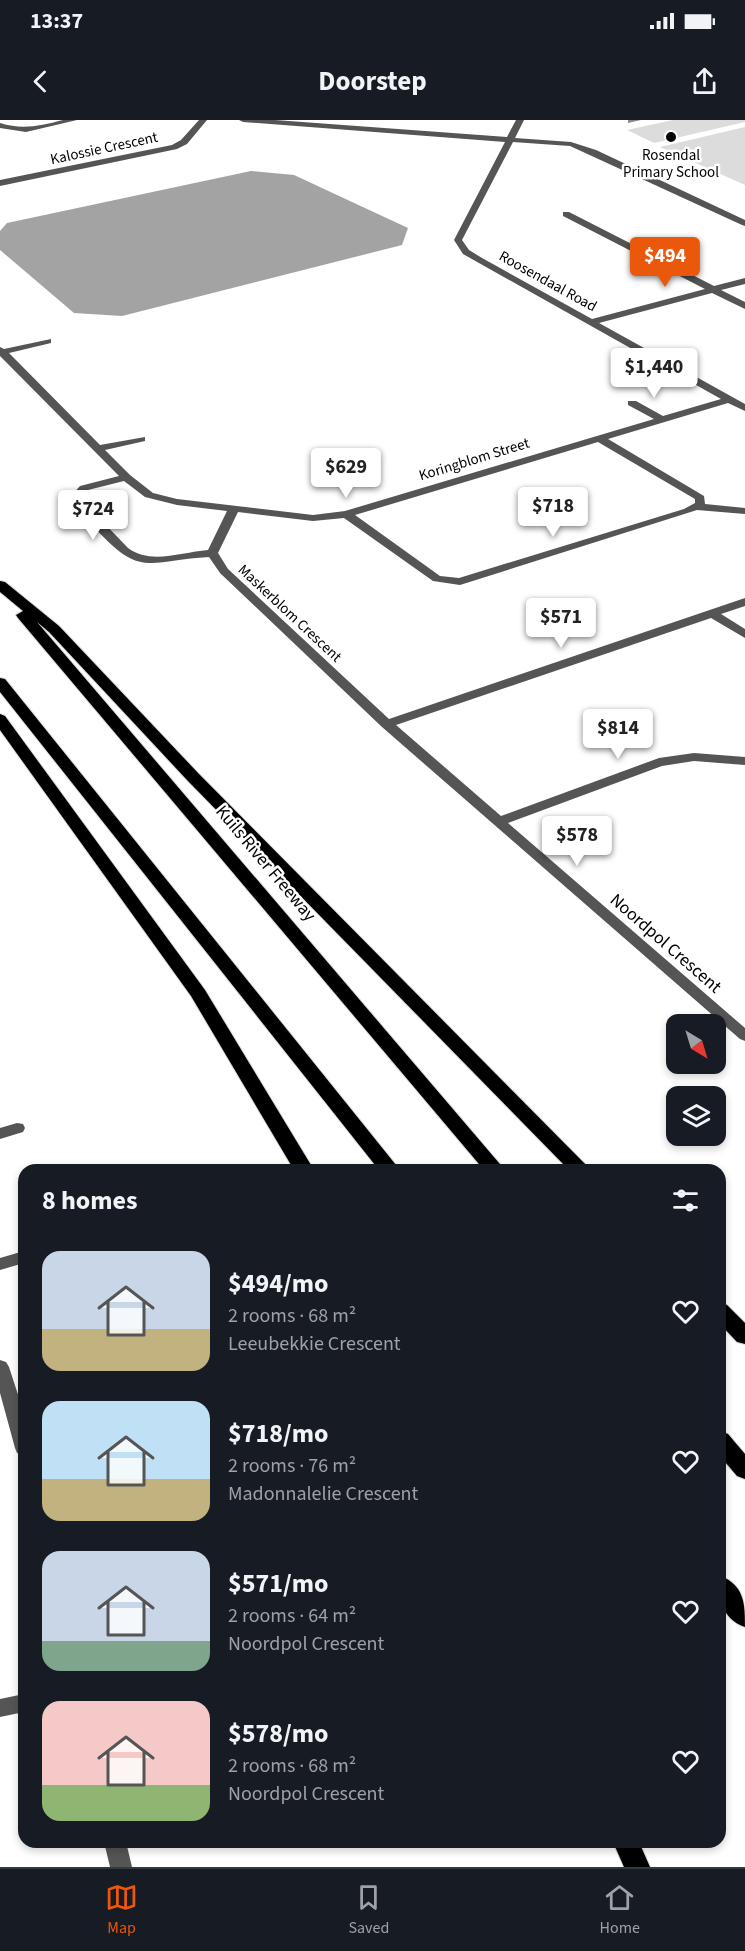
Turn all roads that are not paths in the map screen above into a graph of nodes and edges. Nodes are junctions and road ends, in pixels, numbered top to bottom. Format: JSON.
{"nodes":[{"id":1,"x":73,"y":120,"type":"edge"},
{"id":2,"x":203,"y":120,"type":"edge"},
{"id":3,"x":243,"y":120,"type":"edge"},
{"id":4,"x":520,"y":120,"type":"edge"},
{"id":5,"x":0,"y":125,"type":"edge"},
{"id":6,"x":511,"y":139,"type":"junction"},
{"id":7,"x":0,"y":183,"type":"edge"},
{"id":8,"x":566,"y":214,"type":"dead end"},
{"id":9,"x":745,"y":223,"type":"edge"},
{"id":10,"x":745,"y":281,"type":"edge"},
{"id":11,"x":713,"y":290,"type":"junction"},
{"id":12,"x":745,"y":306,"type":"edge"},
{"id":13,"x":591,"y":322,"type":"junction"},
{"id":14,"x":48,"y":341,"type":"dead end"},
{"id":15,"x":2,"y":354,"type":"edge"},
{"id":16,"x":730,"y":399,"type":"junction"},
{"id":17,"x":632,"y":403,"type":"dead end"},
{"id":18,"x":745,"y":408,"type":"edge"},
{"id":19,"x":662,"y":419,"type":"junction"},
{"id":20,"x":599,"y":438,"type":"junction"},
{"id":21,"x":141,"y":439,"type":"dead end"},
{"id":22,"x":100,"y":448,"type":"junction"},
{"id":23,"x":126,"y":477,"type":"junction"},
{"id":24,"x":697,"y":507,"type":"junction"},
{"id":25,"x":234,"y":509,"type":"junction"},
{"id":26,"x":745,"y":511,"type":"edge"},
{"id":27,"x":345,"y":514,"type":"junction"},
{"id":28,"x":212,"y":553,"type":"junction"},
{"id":29,"x":0,"y":587,"type":"edge"},
{"id":30,"x":745,"y":602,"type":"edge"},
{"id":31,"x":713,"y":614,"type":"junction"},
{"id":32,"x":745,"y":634,"type":"edge"},
{"id":33,"x":0,"y":682,"type":"edge"},
{"id":34,"x":0,"y":719,"type":"edge"},
{"id":35,"x":387,"y":724,"type":"junction"},
{"id":36,"x":745,"y":761,"type":"edge"},
{"id":37,"x":500,"y":821,"type":"junction"},
{"id":38,"x":745,"y":1036,"type":"edge"},
{"id":39,"x":17,"y":1128,"type":"dead end"},
{"id":40,"x":0,"y":1134,"type":"edge"},
{"id":41,"x":300,"y":1164,"type":"edge"},
{"id":42,"x":385,"y":1164,"type":"edge"},
{"id":43,"x":490,"y":1164,"type":"edge"},
{"id":44,"x":575,"y":1164,"type":"edge"},
{"id":45,"x":18,"y":1259,"type":"edge"},
{"id":46,"x":0,"y":1264,"type":"edge"},
{"id":47,"x":726,"y":1317,"type":"edge"},
{"id":48,"x":745,"y":1336,"type":"edge"},
{"id":49,"x":0,"y":1367,"type":"edge"},
{"id":50,"x":18,"y":1396,"type":"edge"},
{"id":51,"x":726,"y":1447,"type":"edge"},
{"id":52,"x":745,"y":1470,"type":"edge"},
{"id":53,"x":726,"y":1593,"type":"edge"},
{"id":54,"x":745,"y":1617,"type":"edge"},
{"id":55,"x":18,"y":1704,"type":"edge"},
{"id":56,"x":0,"y":1708,"type":"edge"},
{"id":57,"x":116,"y":1848,"type":"edge"},
{"id":58,"x":629,"y":1848,"type":"edge"},
{"id":59,"x":121,"y":1867,"type":"edge"},
{"id":60,"x":637,"y":1867,"type":"edge"}],
"edges":[{"from":1,"to":5,"type":"street"},
{"from":2,"to":7,"type":"street","name":"Kalossie Crescent"},
{"from":3,"to":6,"type":"street"},
{"from":4,"to":6,"type":"street","name":"Roosendaal Road"},
{"from":6,"to":9,"type":"street"},
{"from":6,"to":13,"type":"street","name":"Roosendaal Road"},
{"from":8,"to":11,"type":"street"},
{"from":10,"to":11,"type":"street"},
{"from":11,"to":12,"type":"street"},
{"from":11,"to":13,"type":"street"},
{"from":13,"to":16,"type":"street","name":"Roosendaal Road"},
{"from":14,"to":15,"type":"street","name":"Koringblom Street"},
{"from":15,"to":22,"type":"street","name":"Koringblom Street"},
{"from":16,"to":18,"type":"street","name":"Roosendaal Road"},
{"from":16,"to":19,"type":"street","name":"Koringblom Street"},
{"from":17,"to":19,"type":"street"},
{"from":19,"to":20,"type":"street","name":"Koringblom Street"},
{"from":20,"to":24,"type":"street"},
{"from":20,"to":27,"type":"street","name":"Koringblom Street"},
{"from":21,"to":22,"type":"street"},
{"from":22,"to":23,"type":"street","name":"Koringblom Street"},
{"from":23,"to":25,"type":"street","name":"Koringblom Street"},
{"from":23,"to":28,"type":"street"},
{"from":24,"to":26,"type":"street"},
{"from":24,"to":27,"type":"street"},
{"from":25,"to":27,"type":"street","name":"Koringblom Street"},
{"from":25,"to":28,"type":"street"},
{"from":28,"to":35,"type":"street","name":"Maskerblom Crescent"},
{"from":29,"to":43,"type":"highway","name":"Kuils River Freeway"},
{"from":29,"to":44,"type":"highway"},
{"from":30,"to":31,"type":"street"},
{"from":31,"to":32,"type":"street"},
{"from":31,"to":35,"type":"street"},
{"from":33,"to":42,"type":"highway"},
{"from":34,"to":41,"type":"highway"},
{"from":35,"to":37,"type":"street","name":"Noordpol Crescent"},
{"from":36,"to":37,"type":"street"},
{"from":37,"to":38,"type":"street","name":"Noordpol Crescent"},
{"from":39,"to":40,"type":"street"},
{"from":45,"to":46,"type":"street"},
{"from":47,"to":48,"type":"highway"},
{"from":49,"to":50,"type":"street"},
{"from":51,"to":52,"type":"highway"},
{"from":53,"to":54,"type":"highway"},
{"from":55,"to":56,"type":"street"},
{"from":57,"to":59,"type":"street"},
{"from":58,"to":60,"type":"highway"}]}
